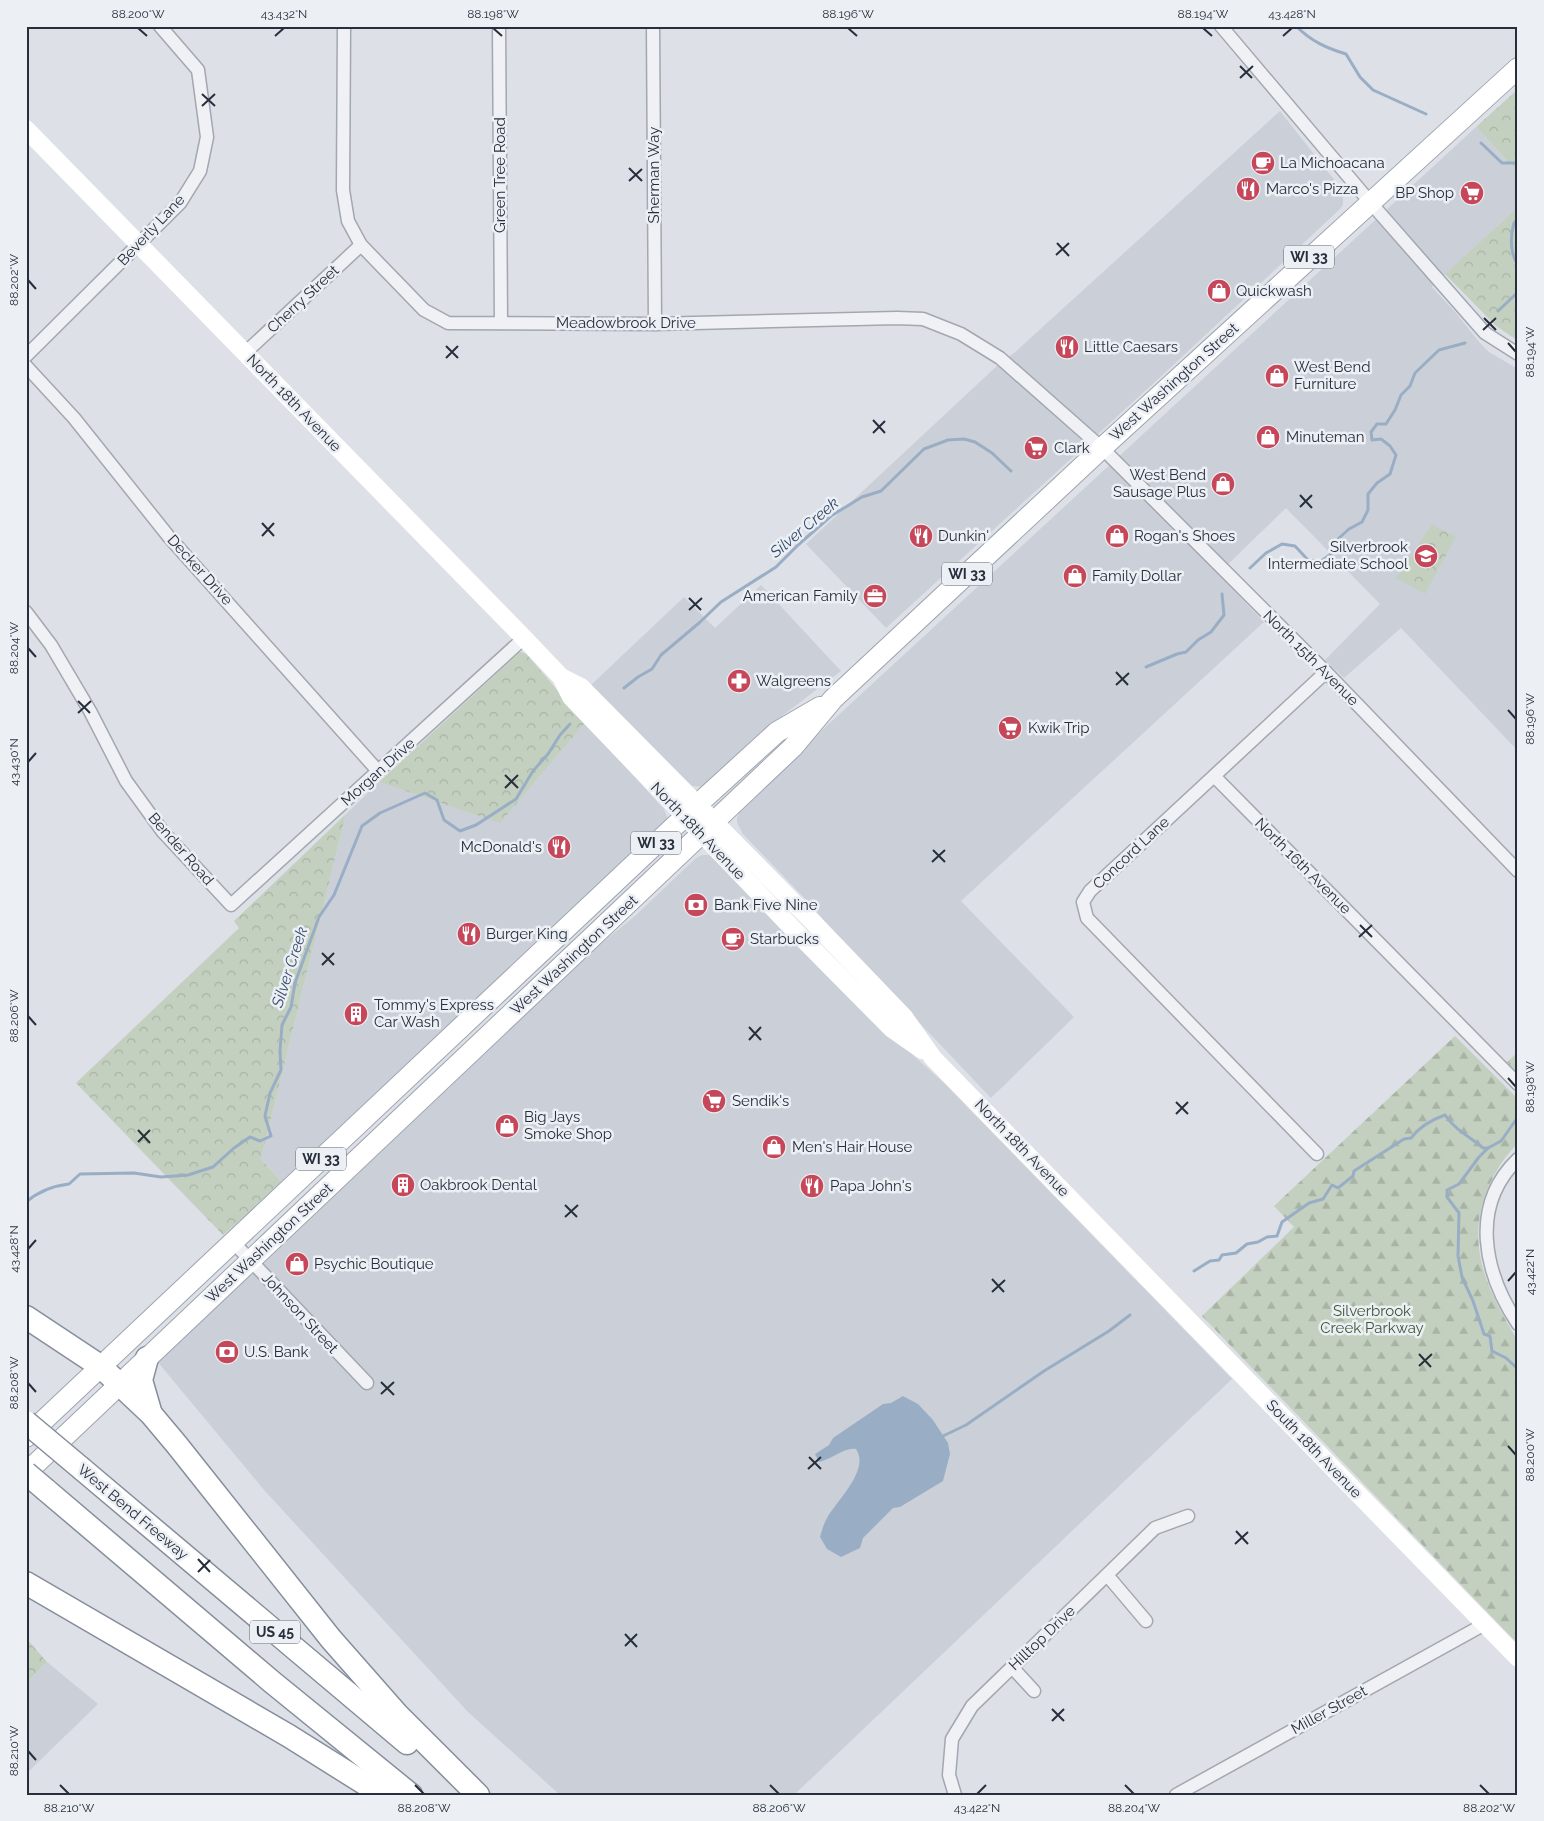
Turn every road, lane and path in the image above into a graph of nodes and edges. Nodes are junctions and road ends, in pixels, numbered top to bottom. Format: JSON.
{"nodes":[{"id":1,"x":160,"y":26,"type":"edge"},
{"id":2,"x":344,"y":26,"type":"edge"},
{"id":3,"x":499,"y":26,"type":"edge"},
{"id":4,"x":653,"y":26,"type":"edge"},
{"id":5,"x":1221,"y":26,"type":"edge"},
{"id":6,"x":1518,"y":68,"type":"edge"},
{"id":7,"x":26,"y":129,"type":"edge"},
{"id":8,"x":1370,"y":202,"type":"junction"},
{"id":9,"x":138,"y":245,"type":"junction"},
{"id":10,"x":361,"y":245,"type":"junction"},
{"id":11,"x":501,"y":323,"type":"junction"},
{"id":12,"x":655,"y":324,"type":"junction"},
{"id":13,"x":245,"y":353,"type":"junction"},
{"id":14,"x":1518,"y":354,"type":"edge"},
{"id":15,"x":26,"y":356,"type":"edge"},
{"id":16,"x":26,"y":366,"type":"edge"},
{"id":17,"x":1102,"y":448,"type":"junction"},
{"id":18,"x":26,"y":612,"type":"edge"},
{"id":19,"x":524,"y":638,"type":"junction"},
{"id":20,"x":1326,"y":672,"type":"junction"},
{"id":21,"x":832,"y":700,"type":"junction"},
{"id":22,"x":378,"y":771,"type":"junction"},
{"id":23,"x":1214,"y":776,"type":"junction"},
{"id":24,"x":691,"y":811,"type":"junction"},
{"id":25,"x":707,"y":828,"type":"junction"},
{"id":26,"x":1518,"y":871,"type":"edge"},
{"id":27,"x":231,"y":905,"type":"joint"},
{"id":28,"x":1518,"y":1084,"type":"edge"},
{"id":29,"x":1317,"y":1154,"type":"dead end"},
{"id":30,"x":1518,"y":1159,"type":"edge"},
{"id":31,"x":1110,"y":1238,"type":"joint"},
{"id":32,"x":233,"y":1242,"type":"junction"},
{"id":33,"x":250,"y":1260,"type":"junction"},
{"id":34,"x":26,"y":1317,"type":"edge"},
{"id":35,"x":1518,"y":1324,"type":"edge"},
{"id":36,"x":147,"y":1358,"type":"junction"},
{"id":37,"x":100,"y":1366,"type":"junction"},
{"id":38,"x":120,"y":1383,"type":"junction"},
{"id":39,"x":367,"y":1383,"type":"dead end"},
{"id":40,"x":151,"y":1414,"type":"junction"},
{"id":41,"x":26,"y":1422,"type":"edge"},
{"id":42,"x":26,"y":1437,"type":"edge"},
{"id":43,"x":26,"y":1473,"type":"edge"},
{"id":44,"x":1188,"y":1516,"type":"dead end"},
{"id":45,"x":1107,"y":1575,"type":"junction"},
{"id":46,"x":26,"y":1583,"type":"edge"},
{"id":47,"x":1146,"y":1621,"type":"dead end"},
{"id":48,"x":1483,"y":1625,"type":"junction"},
{"id":49,"x":1518,"y":1658,"type":"edge"},
{"id":50,"x":1012,"y":1667,"type":"junction"},
{"id":51,"x":1034,"y":1691,"type":"dead end"},
{"id":52,"x":383,"y":1795,"type":"edge"},
{"id":53,"x":411,"y":1795,"type":"edge"},
{"id":54,"x":469,"y":1795,"type":"edge"},
{"id":55,"x":478,"y":1795,"type":"edge"},
{"id":56,"x":955,"y":1795,"type":"edge"},
{"id":57,"x":1176,"y":1795,"type":"edge"}],
"edges":[{"from":1,"to":9,"type":"street","name":"Beverly Lane"},
{"from":2,"to":10,"type":"street","name":"Meadowbrook Drive"},
{"from":3,"to":11,"type":"street","name":"Green Tree Road"},
{"from":4,"to":12,"type":"street","name":"Sherman Way"},
{"from":5,"to":8,"type":"street"},
{"from":6,"to":8,"type":"main road","name":"West Washington Street","number":"WI 33"},
{"from":7,"to":9,"type":"street","name":"North 18th Avenue"},
{"from":8,"to":14,"type":"street"},
{"from":8,"to":17,"type":"main road","name":"West Washington Street","number":"WI 33"},
{"from":9,"to":13,"type":"street","name":"North 18th Avenue"},
{"from":9,"to":15,"type":"street","name":"Beverly Lane"},
{"from":10,"to":11,"type":"street","name":"Meadowbrook Drive"},
{"from":10,"to":13,"type":"street","name":"Cherry Street"},
{"from":11,"to":12,"type":"street","name":"Meadowbrook Drive"},
{"from":12,"to":17,"type":"street","name":"Meadowbrook Drive"},
{"from":13,"to":19,"type":"street","name":"North 18th Avenue"},
{"from":16,"to":22,"type":"street","name":"Decker Drive"},
{"from":17,"to":20,"type":"street","name":"North 15th Avenue"},
{"from":17,"to":21,"type":"main road","name":"West Washington Street","number":"WI 33"},
{"from":18,"to":27,"type":"street","name":"Bender Road"},
{"from":19,"to":22,"type":"street","name":"Morgan Drive"},
{"from":19,"to":24,"type":"street","name":"North 18th Avenue"},
{"from":20,"to":23,"type":"street","name":"Concord Lane"},
{"from":20,"to":26,"type":"street","name":"North 15th Avenue"},
{"from":21,"to":24,"type":"main road","name":"West Washington Street","number":"WI 33"},
{"from":21,"to":25,"type":"main road","name":"West Washington Street","number":"WI 33"},
{"from":22,"to":27,"type":"street","name":"Morgan Drive"},
{"from":23,"to":28,"type":"street","name":"North 16th Avenue"},
{"from":23,"to":29,"type":"street","name":"Concord Lane"},
{"from":24,"to":25,"type":"street","name":"North 18th Avenue"},
{"from":24,"to":32,"type":"main road","name":"West Washington Street","number":"WI 33"},
{"from":25,"to":31,"type":"street","name":"North 18th Avenue"},
{"from":25,"to":33,"type":"main road","name":"West Washington Street","number":"WI 33"},
{"from":30,"to":35,"type":"street"},
{"from":31,"to":48,"type":"street","name":"South 18th Avenue"},
{"from":32,"to":33,"type":"street","name":"Johnson Street"},
{"from":32,"to":37,"type":"main road","name":"West Washington Street","number":"WI 33"},
{"from":33,"to":36,"type":"main road","name":"West Washington Street","number":"WI 33"},
{"from":33,"to":39,"type":"street","name":"Johnson Street"},
{"from":34,"to":37,"type":"highway"},
{"from":36,"to":38,"type":"main road","name":"West Washington Street","number":"WI 33"},
{"from":36,"to":40,"type":"highway"},
{"from":37,"to":38,"type":"highway"},
{"from":37,"to":42,"type":"main road","name":"West Washington Street","number":"WI 33"},
{"from":38,"to":40,"type":"highway"},
{"from":38,"to":43,"type":"main road","name":"West Washington Street","number":"WI 33"},
{"from":40,"to":55,"type":"highway"},
{"from":41,"to":54,"type":"highway","name":"West Bend Freeway","number":"US 45","bridge":true},
{"from":43,"to":53,"type":"highway","number":"US 45","bridge":true},
{"from":44,"to":45,"type":"street","name":"Hilltop Drive"},
{"from":45,"to":47,"type":"street"},
{"from":45,"to":50,"type":"street","name":"Hilltop Drive"},
{"from":46,"to":52,"type":"highway"},
{"from":48,"to":49,"type":"street","name":"South 18th Avenue"},
{"from":48,"to":57,"type":"street","name":"Miller Street"},
{"from":50,"to":51,"type":"street"},
{"from":50,"to":56,"type":"street","name":"Hilltop Drive"}]}
